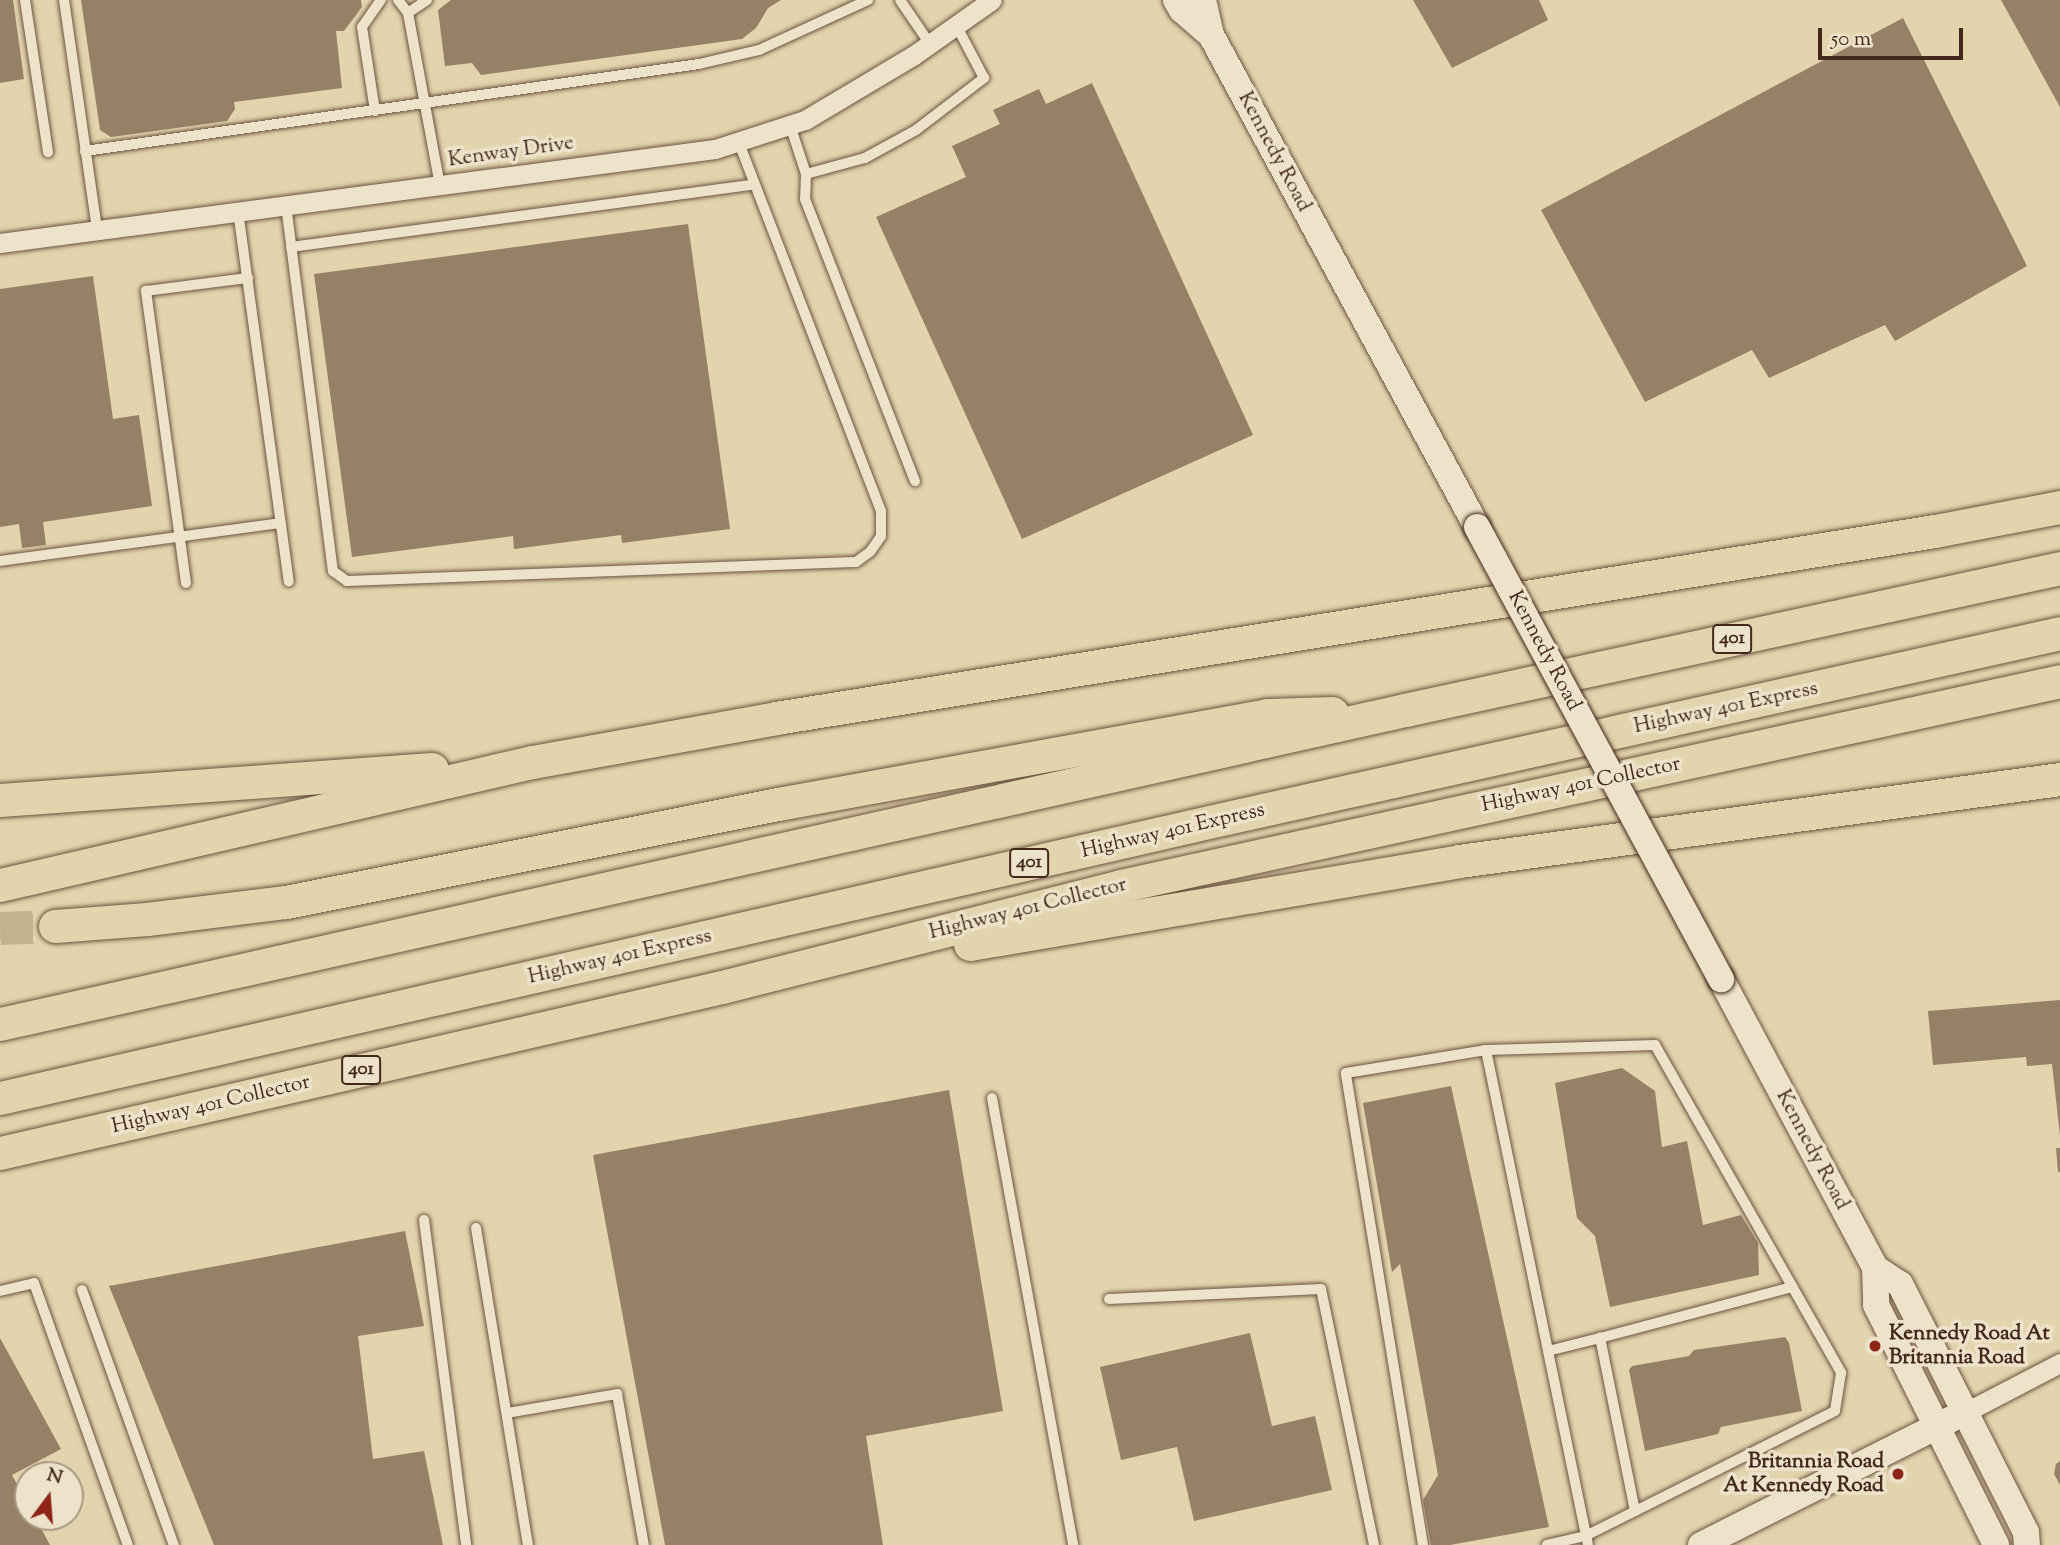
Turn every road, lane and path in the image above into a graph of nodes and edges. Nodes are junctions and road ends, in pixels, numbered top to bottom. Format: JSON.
{"nodes":[{"id":1,"x":25,"y":0,"type":"edge"},
{"id":2,"x":64,"y":0,"type":"edge"},
{"id":3,"x":381,"y":0,"type":"edge"},
{"id":4,"x":398,"y":0,"type":"edge"},
{"id":5,"x":427,"y":0,"type":"edge"},
{"id":6,"x":868,"y":0,"type":"edge"},
{"id":7,"x":900,"y":0,"type":"edge"},
{"id":8,"x":992,"y":0,"type":"edge"},
{"id":9,"x":1176,"y":0,"type":"edge"},
{"id":10,"x":1203,"y":0,"type":"edge"},
{"id":11,"x":408,"y":13,"type":"junction"},
{"id":12,"x":956,"y":26,"type":"junction"},
{"id":13,"x":1211,"y":34,"type":"junction"},
{"id":14,"x":930,"y":44,"type":"junction"},
{"id":15,"x":426,"y":104,"type":"junction"},
{"id":16,"x":375,"y":111,"type":"junction"},
{"id":17,"x":790,"y":124,"type":"junction"},
{"id":18,"x":738,"y":141,"type":"junction"},
{"id":19,"x":85,"y":151,"type":"junction"},
{"id":20,"x":48,"y":152,"type":"dead end"},
{"id":21,"x":806,"y":174,"type":"junction"},
{"id":22,"x":754,"y":184,"type":"junction"},
{"id":23,"x":440,"y":185,"type":"junction"},
{"id":24,"x":286,"y":205,"type":"junction"},
{"id":25,"x":238,"y":211,"type":"junction"},
{"id":26,"x":97,"y":230,"type":"junction"},
{"id":27,"x":0,"y":243,"type":"edge"},
{"id":28,"x":291,"y":247,"type":"junction"},
{"id":29,"x":248,"y":278,"type":"junction"},
{"id":30,"x":915,"y":481,"type":"dead end"},
{"id":31,"x":2060,"y":493,"type":"edge"},
{"id":32,"x":2060,"y":507,"type":"edge"},
{"id":33,"x":280,"y":523,"type":"junction"},
{"id":34,"x":1935,"y":531,"type":"junction"},
{"id":35,"x":180,"y":537,"type":"junction"},
{"id":36,"x":0,"y":561,"type":"edge"},
{"id":37,"x":2060,"y":568,"type":"edge"},
{"id":38,"x":289,"y":582,"type":"dead end"},
{"id":39,"x":186,"y":583,"type":"dead end"},
{"id":40,"x":2060,"y":633,"type":"edge"},
{"id":41,"x":2060,"y":681,"type":"edge"},
{"id":42,"x":1405,"y":710,"type":"junction"},
{"id":43,"x":532,"y":762,"type":"junction"},
{"id":44,"x":2051,"y":781,"type":"edge"},
{"id":45,"x":0,"y":800,"type":"edge"},
{"id":46,"x":0,"y":885,"type":"edge"},
{"id":47,"x":55,"y":926,"type":"tunnel mouth"},
{"id":48,"x":722,"y":987,"type":"junction"},
{"id":49,"x":0,"y":1024,"type":"edge"},
{"id":50,"x":1486,"y":1050,"type":"junction"},
{"id":51,"x":0,"y":1098,"type":"edge"},
{"id":52,"x":992,"y":1098,"type":"dead end"},
{"id":53,"x":0,"y":1153,"type":"edge"},
{"id":54,"x":424,"y":1220,"type":"dead end"},
{"id":55,"x":476,"y":1228,"type":"dead end"},
{"id":56,"x":1875,"y":1268,"type":"junction"},
{"id":57,"x":1792,"y":1287,"type":"junction"},
{"id":58,"x":82,"y":1290,"type":"dead end"},
{"id":59,"x":0,"y":1291,"type":"edge"},
{"id":60,"x":1109,"y":1299,"type":"dead end"},
{"id":61,"x":1600,"y":1338,"type":"junction"},
{"id":62,"x":1548,"y":1351,"type":"junction"},
{"id":63,"x":2060,"y":1363,"type":"edge"},
{"id":64,"x":507,"y":1413,"type":"junction"},
{"id":65,"x":1964,"y":1413,"type":"junction"},
{"id":66,"x":1937,"y":1427,"type":"junction"},
{"id":67,"x":1635,"y":1511,"type":"junction"},
{"id":68,"x":1586,"y":1540,"type":"edge"},
{"id":69,"x":128,"y":1545,"type":"edge"},
{"id":70,"x":174,"y":1545,"type":"edge"},
{"id":71,"x":466,"y":1545,"type":"edge"},
{"id":72,"x":528,"y":1545,"type":"edge"},
{"id":73,"x":644,"y":1545,"type":"edge"},
{"id":74,"x":1073,"y":1545,"type":"edge"},
{"id":75,"x":1374,"y":1545,"type":"edge"},
{"id":76,"x":1423,"y":1545,"type":"edge"},
{"id":77,"x":1547,"y":1545,"type":"edge"},
{"id":78,"x":1701,"y":1545,"type":"edge"},
{"id":79,"x":1996,"y":1545,"type":"edge"},
{"id":80,"x":2027,"y":1545,"type":"edge"}],
"edges":[{"from":1,"to":20,"type":"lane"},
{"from":2,"to":19,"type":"lane"},
{"from":3,"to":16,"type":"lane"},
{"from":4,"to":11,"type":"lane"},
{"from":5,"to":11,"type":"lane"},
{"from":6,"to":15,"type":"lane"},
{"from":7,"to":14,"type":"lane"},
{"from":8,"to":12,"type":"street","name":"Kenway Drive"},
{"from":9,"to":13,"type":"main road","name":"Kennedy Road"},
{"from":10,"to":13,"type":"main road","name":"Kennedy Road"},
{"from":11,"to":15,"type":"lane"},
{"from":12,"to":14,"type":"street","name":"Kenway Drive"},
{"from":12,"to":21,"type":"lane"},
{"from":13,"to":56,"type":"main road","name":"Kennedy Road","bridge":true},
{"from":14,"to":17,"type":"street","name":"Kenway Drive"},
{"from":15,"to":16,"type":"lane"},
{"from":15,"to":23,"type":"lane"},
{"from":16,"to":19,"type":"lane"},
{"from":17,"to":18,"type":"street","name":"Kenway Drive"},
{"from":17,"to":21,"type":"lane"},
{"from":18,"to":22,"type":"lane"},
{"from":18,"to":23,"type":"street","name":"Kenway Drive"},
{"from":19,"to":26,"type":"lane"},
{"from":21,"to":30,"type":"lane"},
{"from":22,"to":28,"type":"lane"},
{"from":22,"to":28,"type":"lane"},
{"from":23,"to":24,"type":"street","name":"Kenway Drive"},
{"from":24,"to":25,"type":"street","name":"Kenway Drive"},
{"from":24,"to":28,"type":"lane"},
{"from":25,"to":26,"type":"street","name":"Kenway Drive"},
{"from":25,"to":29,"type":"lane"},
{"from":26,"to":27,"type":"street","name":"Kenway Drive"},
{"from":29,"to":33,"type":"lane"},
{"from":29,"to":35,"type":"lane"},
{"from":31,"to":34,"type":"highway"},
{"from":32,"to":34,"type":"highway"},
{"from":33,"to":35,"type":"lane"},
{"from":33,"to":38,"type":"lane"},
{"from":34,"to":43,"type":"highway"},
{"from":35,"to":36,"type":"lane"},
{"from":35,"to":39,"type":"lane"},
{"from":37,"to":42,"type":"highway","number":"401"},
{"from":40,"to":51,"type":"highway","name":"Highway 401 Express","number":"401"},
{"from":41,"to":48,"type":"highway","name":"Highway 401 Collector","number":"401"},
{"from":42,"to":47,"type":"highway"},
{"from":42,"to":49,"type":"highway","number":"401"},
{"from":43,"to":45,"type":"highway"},
{"from":43,"to":46,"type":"highway"},
{"from":44,"to":48,"type":"highway"},
{"from":48,"to":53,"type":"highway","name":"Highway 401 Collector","number":"401"},
{"from":50,"to":57,"type":"lane"},
{"from":50,"to":62,"type":"lane"},
{"from":50,"to":76,"type":"lane"},
{"from":52,"to":74,"type":"lane"},
{"from":54,"to":71,"type":"lane"},
{"from":55,"to":64,"type":"lane"},
{"from":56,"to":65,"type":"main road","name":"Kennedy Road"},
{"from":56,"to":66,"type":"main road","name":"Kennedy Road"},
{"from":57,"to":61,"type":"lane"},
{"from":57,"to":67,"type":"lane"},
{"from":58,"to":70,"type":"lane"},
{"from":59,"to":69,"type":"lane"},
{"from":60,"to":75,"type":"lane"},
{"from":61,"to":62,"type":"lane"},
{"from":61,"to":67,"type":"lane"},
{"from":62,"to":68,"type":"lane"},
{"from":63,"to":65,"type":"street"},
{"from":64,"to":72,"type":"lane"},
{"from":64,"to":73,"type":"lane"},
{"from":65,"to":66,"type":"main road"},
{"from":65,"to":80,"type":"main road","name":"Kennedy Road"},
{"from":66,"to":78,"type":"main road"},
{"from":66,"to":79,"type":"main road","name":"Kennedy Road"},
{"from":67,"to":68,"type":"lane"},
{"from":68,"to":77,"type":"lane"}]}
